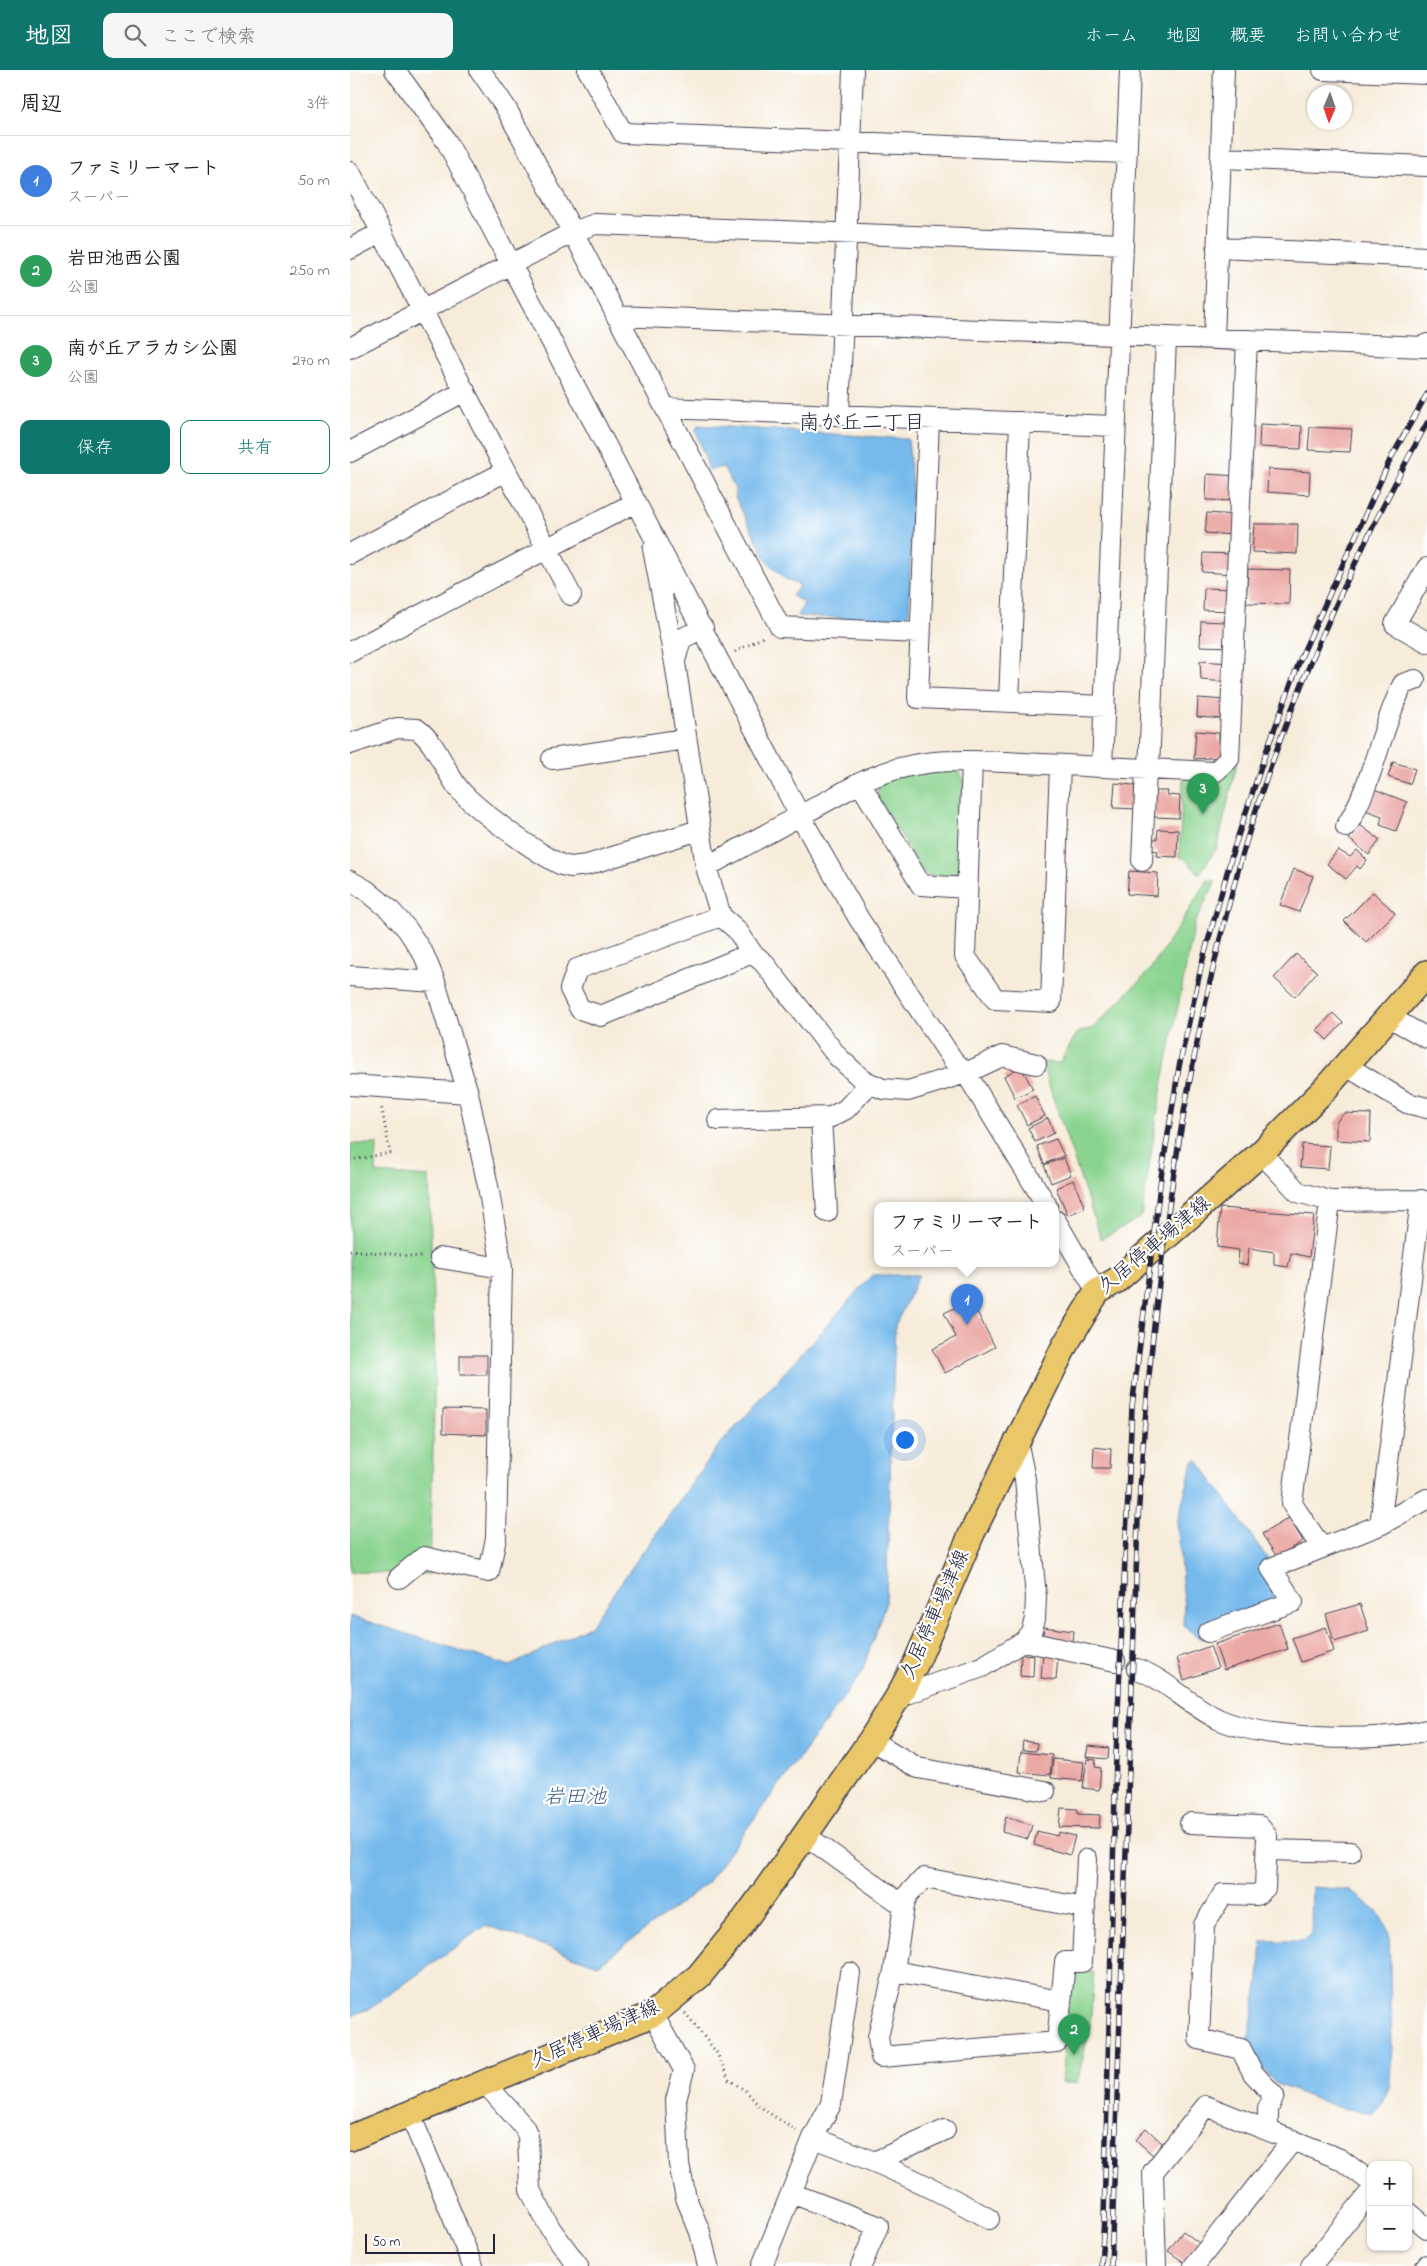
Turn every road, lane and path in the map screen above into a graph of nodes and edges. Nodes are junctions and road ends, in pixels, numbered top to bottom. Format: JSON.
{"nodes":[{"id":1,"x":395,"y":70,"type":"edge"},
{"id":2,"x":480,"y":70,"type":"edge"},
{"id":3,"x":588,"y":70,"type":"edge"},
{"id":4,"x":853,"y":70,"type":"edge"},
{"id":5,"x":1130,"y":70,"type":"edge"},
{"id":6,"x":1224,"y":70,"type":"edge"},
{"id":7,"x":1322,"y":70,"type":"edge"},
{"id":8,"x":1427,"y":74,"type":"edge"},
{"id":9,"x":850,"y":143,"type":"junction"},
{"id":10,"x":1126,"y":153,"type":"junction"},
{"id":11,"x":1221,"y":158,"type":"junction"},
{"id":12,"x":1427,"y":166,"type":"edge"},
{"id":13,"x":350,"y":172,"type":"edge"},
{"id":14,"x":382,"y":232,"type":"junction"},
{"id":15,"x":573,"y":232,"type":"junction"},
{"id":16,"x":846,"y":234,"type":"junction"},
{"id":17,"x":1122,"y":244,"type":"junction"},
{"id":18,"x":1218,"y":248,"type":"junction"},
{"id":19,"x":350,"y":249,"type":"edge"},
{"id":20,"x":1427,"y":257,"type":"edge"},
{"id":21,"x":510,"y":265,"type":"junction"},
{"id":22,"x":423,"y":309,"type":"junction"},
{"id":23,"x":616,"y":316,"type":"junction"},
{"id":24,"x":843,"y":324,"type":"junction"},
{"id":25,"x":1118,"y":336,"type":"junction"},
{"id":26,"x":1166,"y":338,"type":"junction"},
{"id":27,"x":1214,"y":339,"type":"junction"},
{"id":28,"x":1247,"y":340,"type":"junction"},
{"id":29,"x":1427,"y":344,"type":"edge"},
{"id":30,"x":350,"y":348,"type":"edge"},
{"id":31,"x":465,"y":391,"type":"junction"},
{"id":32,"x":665,"y":408,"type":"junction"},
{"id":33,"x":839,"y":414,"type":"junction"},
{"id":34,"x":929,"y":419,"type":"junction"},
{"id":35,"x":1020,"y":422,"type":"junction"},
{"id":36,"x":1114,"y":426,"type":"junction"},
{"id":37,"x":350,"y":452,"type":"edge"},
{"id":38,"x":506,"y":470,"type":"junction"},
{"id":39,"x":636,"y":502,"type":"junction"},
{"id":40,"x":650,"y":530,"type":"junction"},
{"id":41,"x":548,"y":548,"type":"junction"},
{"id":42,"x":350,"y":554,"type":"edge"},
{"id":43,"x":1427,"y":568,"type":"edge"},
{"id":44,"x":571,"y":595,"type":"dead end"},
{"id":45,"x":780,"y":626,"type":"junction"},
{"id":46,"x":703,"y":628,"type":"junction"},
{"id":47,"x":920,"y":633,"type":"junction"},
{"id":48,"x":1427,"y":642,"type":"edge"},
{"id":49,"x":350,"y":652,"type":"edge"},
{"id":50,"x":734,"y":652,"type":"dead end"},
{"id":51,"x":675,"y":663,"type":"junction"},
{"id":52,"x":1394,"y":671,"type":"dead end"},
{"id":53,"x":1421,"y":683,"type":"edge"},
{"id":54,"x":1009,"y":702,"type":"junction"},
{"id":55,"x":1104,"y":706,"type":"junction"},
{"id":56,"x":685,"y":739,"type":"junction"},
{"id":57,"x":350,"y":744,"type":"edge"},
{"id":58,"x":552,"y":759,"type":"dead end"},
{"id":59,"x":972,"y":761,"type":"junction"},
{"id":60,"x":1060,"y":764,"type":"junction"},
{"id":61,"x":1102,"y":767,"type":"junction"},
{"id":62,"x":1148,"y":769,"type":"junction"},
{"id":63,"x":860,"y":783,"type":"junction"},
{"id":64,"x":800,"y":816,"type":"junction"},
{"id":65,"x":1346,"y":827,"type":"dead end"},
{"id":66,"x":699,"y":830,"type":"junction"},
{"id":67,"x":1142,"y":861,"type":"dead end"},
{"id":68,"x":706,"y":867,"type":"junction"},
{"id":69,"x":350,"y":882,"type":"edge"},
{"id":70,"x":967,"y":888,"type":"junction"},
{"id":71,"x":721,"y":916,"type":"junction"},
{"id":72,"x":752,"y":953,"type":"junction"},
{"id":73,"x":1427,"y":973,"type":"edge"},
{"id":74,"x":350,"y":976,"type":"edge"},
{"id":75,"x":436,"y":982,"type":"junction"},
{"id":76,"x":1389,"y":1017,"type":"junction"},
{"id":77,"x":1427,"y":1038,"type":"edge"},
{"id":78,"x":1036,"y":1064,"type":"dead end"},
{"id":79,"x":1345,"y":1065,"type":"junction"},
{"id":80,"x":966,"y":1074,"type":"junction"},
{"id":81,"x":870,"y":1083,"type":"junction"},
{"id":82,"x":350,"y":1085,"type":"edge"},
{"id":83,"x":378,"y":1087,"type":"junction"},
{"id":84,"x":468,"y":1093,"type":"junction"},
{"id":85,"x":1427,"y":1108,"type":"edge"},
{"id":86,"x":821,"y":1118,"type":"junction"},
{"id":87,"x":718,"y":1120,"type":"dead end"},
{"id":88,"x":1261,"y":1153,"type":"junction"},
{"id":89,"x":350,"y":1160,"type":"edge"},
{"id":90,"x":1330,"y":1201,"type":"junction"},
{"id":91,"x":1424,"y":1201,"type":"edge"},
{"id":92,"x":1045,"y":1202,"type":"edge"},
{"id":93,"x":827,"y":1212,"type":"dead end"},
{"id":94,"x":1059,"y":1226,"type":"edge"},
{"id":95,"x":350,"y":1250,"type":"edge"},
{"id":96,"x":440,"y":1258,"type":"joint"},
{"id":97,"x":502,"y":1268,"type":"junction"},
{"id":98,"x":1097,"y":1292,"type":"junction"},
{"id":99,"x":1018,"y":1440,"type":"junction"},
{"id":100,"x":1427,"y":1499,"type":"edge"},
{"id":101,"x":1380,"y":1524,"type":"junction"},
{"id":102,"x":1322,"y":1548,"type":"junction"},
{"id":103,"x":399,"y":1578,"type":"dead end"},
{"id":104,"x":1208,"y":1632,"type":"dead end"},
{"id":105,"x":1024,"y":1641,"type":"junction"},
{"id":106,"x":1114,"y":1661,"type":"dead end"},
{"id":107,"x":1137,"y":1668,"type":"dead end"},
{"id":108,"x":898,"y":1697,"type":"junction"},
{"id":109,"x":1427,"y":1730,"type":"edge"},
{"id":110,"x":871,"y":1740,"type":"junction"},
{"id":111,"x":1044,"y":1791,"type":"dead end"},
{"id":112,"x":1190,"y":1823,"type":"dead end"},
{"id":113,"x":805,"y":1835,"type":"junction"},
{"id":114,"x":1267,"y":1850,"type":"junction"},
{"id":115,"x":1350,"y":1852,"type":"dead end"},
{"id":116,"x":1087,"y":1859,"type":"dead end"},
{"id":117,"x":904,"y":1906,"type":"junction"},
{"id":118,"x":1085,"y":1908,"type":"junction"},
{"id":119,"x":894,"y":1971,"type":"junction"},
{"id":120,"x":850,"y":1973,"type":"dead end"},
{"id":121,"x":673,"y":1998,"type":"junction"},
{"id":122,"x":1062,"y":2001,"type":"junction"},
{"id":123,"x":652,"y":2014,"type":"junction"},
{"id":124,"x":485,"y":2083,"type":"junction"},
{"id":125,"x":410,"y":2114,"type":"junction"},
{"id":126,"x":1268,"y":2129,"type":"junction"},
{"id":127,"x":945,"y":2130,"type":"dead end"},
{"id":128,"x":350,"y":2138,"type":"edge"},
{"id":129,"x":812,"y":2140,"type":"junction"},
{"id":130,"x":1293,"y":2140,"type":"junction"},
{"id":131,"x":876,"y":2161,"type":"junction"},
{"id":132,"x":1367,"y":2179,"type":"edge"},
{"id":133,"x":791,"y":2193,"type":"junction"},
{"id":134,"x":1367,"y":2196,"type":"edge"},
{"id":135,"x":1412,"y":2215,"type":"edge"},
{"id":136,"x":989,"y":2219,"type":"dead end"},
{"id":137,"x":1427,"y":2228,"type":"edge"},
{"id":138,"x":866,"y":2264,"type":"edge"},
{"id":139,"x":473,"y":2266,"type":"edge"},
{"id":140,"x":578,"y":2266,"type":"edge"},
{"id":141,"x":708,"y":2266,"type":"edge"},
{"id":142,"x":762,"y":2266,"type":"edge"},
{"id":143,"x":1156,"y":2266,"type":"edge"},
{"id":144,"x":1194,"y":2266,"type":"edge"},
{"id":145,"x":1311,"y":2266,"type":"edge"}],
"edges":[{"from":1,"to":21,"type":"street"},
{"from":2,"to":15,"type":"street"},
{"from":3,"to":9,"type":"street"},
{"from":4,"to":9,"type":"street"},
{"from":5,"to":10,"type":"street"},
{"from":6,"to":11,"type":"street"},
{"from":7,"to":8,"type":"street"},
{"from":9,"to":10,"type":"street"},
{"from":9,"to":16,"type":"street"},
{"from":10,"to":17,"type":"street"},
{"from":11,"to":12,"type":"street"},
{"from":11,"to":18,"type":"street"},
{"from":13,"to":14,"type":"street"},
{"from":14,"to":19,"type":"street"},
{"from":14,"to":22,"type":"street"},
{"from":15,"to":16,"type":"street"},
{"from":15,"to":21,"type":"street"},
{"from":15,"to":23,"type":"street"},
{"from":16,"to":17,"type":"street"},
{"from":16,"to":24,"type":"street"},
{"from":17,"to":25,"type":"street"},
{"from":18,"to":20,"type":"street"},
{"from":18,"to":27,"type":"street"},
{"from":21,"to":22,"type":"street"},
{"from":21,"to":39,"type":"street"},
{"from":22,"to":30,"type":"street"},
{"from":22,"to":31,"type":"street"},
{"from":23,"to":24,"type":"street"},
{"from":23,"to":32,"type":"street"},
{"from":24,"to":25,"type":"street"},
{"from":24,"to":33,"type":"street"},
{"from":25,"to":26,"type":"street"},
{"from":25,"to":36,"type":"street"},
{"from":26,"to":27,"type":"street"},
{"from":26,"to":62,"type":"street"},
{"from":27,"to":28,"type":"street"},
{"from":28,"to":29,"type":"street"},
{"from":28,"to":62,"type":"street"},
{"from":31,"to":37,"type":"street"},
{"from":31,"to":38,"type":"street"},
{"from":32,"to":33,"type":"street"},
{"from":32,"to":45,"type":"street"},
{"from":33,"to":34,"type":"street"},
{"from":34,"to":35,"type":"street"},
{"from":34,"to":47,"type":"street"},
{"from":35,"to":36,"type":"street"},
{"from":35,"to":54,"type":"street"},
{"from":36,"to":55,"type":"street"},
{"from":38,"to":41,"type":"street"},
{"from":38,"to":42,"type":"street"},
{"from":39,"to":40,"type":"street"},
{"from":39,"to":41,"type":"street"},
{"from":40,"to":46,"type":"street"},
{"from":40,"to":51,"type":"street"},
{"from":41,"to":44,"type":"street"},
{"from":41,"to":49,"type":"street"},
{"from":43,"to":48,"type":"street"},
{"from":45,"to":47,"type":"street"},
{"from":45,"to":50,"type":"path"},
{"from":46,"to":51,"type":"street"},
{"from":46,"to":64,"type":"street"},
{"from":47,"to":54,"type":"street"},
{"from":51,"to":56,"type":"street"},
{"from":52,"to":53,"type":"street"},
{"from":53,"to":65,"type":"street"},
{"from":54,"to":55,"type":"street"},
{"from":55,"to":61,"type":"street"},
{"from":56,"to":58,"type":"street"},
{"from":56,"to":66,"type":"street"},
{"from":57,"to":66,"type":"street"},
{"from":59,"to":60,"type":"street"},
{"from":59,"to":63,"type":"street"},
{"from":59,"to":70,"type":"street"},
{"from":60,"to":61,"type":"street"},
{"from":60,"to":70,"type":"street"},
{"from":61,"to":62,"type":"street"},
{"from":62,"to":67,"type":"street"},
{"from":63,"to":64,"type":"street"},
{"from":63,"to":70,"type":"street"},
{"from":64,"to":68,"type":"street"},
{"from":64,"to":80,"type":"street"},
{"from":66,"to":68,"type":"street"},
{"from":68,"to":71,"type":"street"},
{"from":69,"to":75,"type":"street"},
{"from":71,"to":72,"type":"street"},
{"from":71,"to":72,"type":"street"},
{"from":72,"to":81,"type":"street"},
{"from":73,"to":76,"type":"main road","name":"久居停車場津線"},
{"from":74,"to":75,"type":"street"},
{"from":75,"to":84,"type":"street"},
{"from":76,"to":77,"type":"street"},
{"from":76,"to":79,"type":"main road","name":"久居停車場津線"},
{"from":78,"to":80,"type":"street"},
{"from":79,"to":85,"type":"street"},
{"from":79,"to":88,"type":"main road","name":"久居停車場津線"},
{"from":80,"to":81,"type":"street"},
{"from":80,"to":92,"type":"street"},
{"from":81,"to":86,"type":"street"},
{"from":82,"to":83,"type":"street"},
{"from":83,"to":84,"type":"street"},
{"from":83,"to":89,"type":"path"},
{"from":84,"to":97,"type":"street"},
{"from":86,"to":87,"type":"street"},
{"from":86,"to":93,"type":"street"},
{"from":88,"to":90,"type":"street"},
{"from":88,"to":98,"type":"main road","name":"久居停車場津線"},
{"from":90,"to":91,"type":"street"},
{"from":90,"to":102,"type":"street"},
{"from":91,"to":101,"type":"street"},
{"from":94,"to":98,"type":"street"},
{"from":95,"to":96,"type":"path"},
{"from":96,"to":97,"type":"street"},
{"from":97,"to":103,"type":"street"},
{"from":98,"to":99,"type":"main road","name":"久居停車場津線"},
{"from":99,"to":105,"type":"street"},
{"from":99,"to":108,"type":"main road","name":"久居停車場津線"},
{"from":100,"to":101,"type":"street"},
{"from":101,"to":102,"type":"street"},
{"from":102,"to":104,"type":"street"},
{"from":105,"to":106,"type":"street"},
{"from":105,"to":108,"type":"street"},
{"from":107,"to":109,"type":"street"},
{"from":108,"to":110,"type":"main road","name":"久居停車場津線"},
{"from":110,"to":111,"type":"street"},
{"from":110,"to":113,"type":"main road","name":"久居停車場津線"},
{"from":112,"to":114,"type":"street"},
{"from":113,"to":117,"type":"street"},
{"from":113,"to":121,"type":"main road","name":"久居停車場津線"},
{"from":114,"to":115,"type":"street"},
{"from":114,"to":126,"type":"street"},
{"from":116,"to":118,"type":"street"},
{"from":117,"to":118,"type":"street"},
{"from":117,"to":119,"type":"street"},
{"from":118,"to":122,"type":"street"},
{"from":119,"to":122,"type":"street"},
{"from":119,"to":122,"type":"street"},
{"from":120,"to":129,"type":"street"},
{"from":121,"to":123,"type":"main road","name":"久居停車場津線"},
{"from":121,"to":129,"type":"path"},
{"from":123,"to":124,"type":"main road","name":"久居停車場津線"},
{"from":123,"to":141,"type":"street"},
{"from":124,"to":125,"type":"main road","name":"久居停車場津線"},
{"from":124,"to":140,"type":"street"},
{"from":125,"to":128,"type":"main road","name":"久居停車場津線"},
{"from":125,"to":139,"type":"street"},
{"from":126,"to":130,"type":"street"},
{"from":126,"to":143,"type":"street"},
{"from":127,"to":131,"type":"street"},
{"from":129,"to":131,"type":"street"},
{"from":129,"to":133,"type":"street"},
{"from":130,"to":132,"type":"street"},
{"from":130,"to":144,"type":"street"},
{"from":131,"to":136,"type":"street"},
{"from":133,"to":138,"type":"street"},
{"from":133,"to":142,"type":"street"},
{"from":134,"to":145,"type":"street"},
{"from":135,"to":137,"type":"street"}]}
